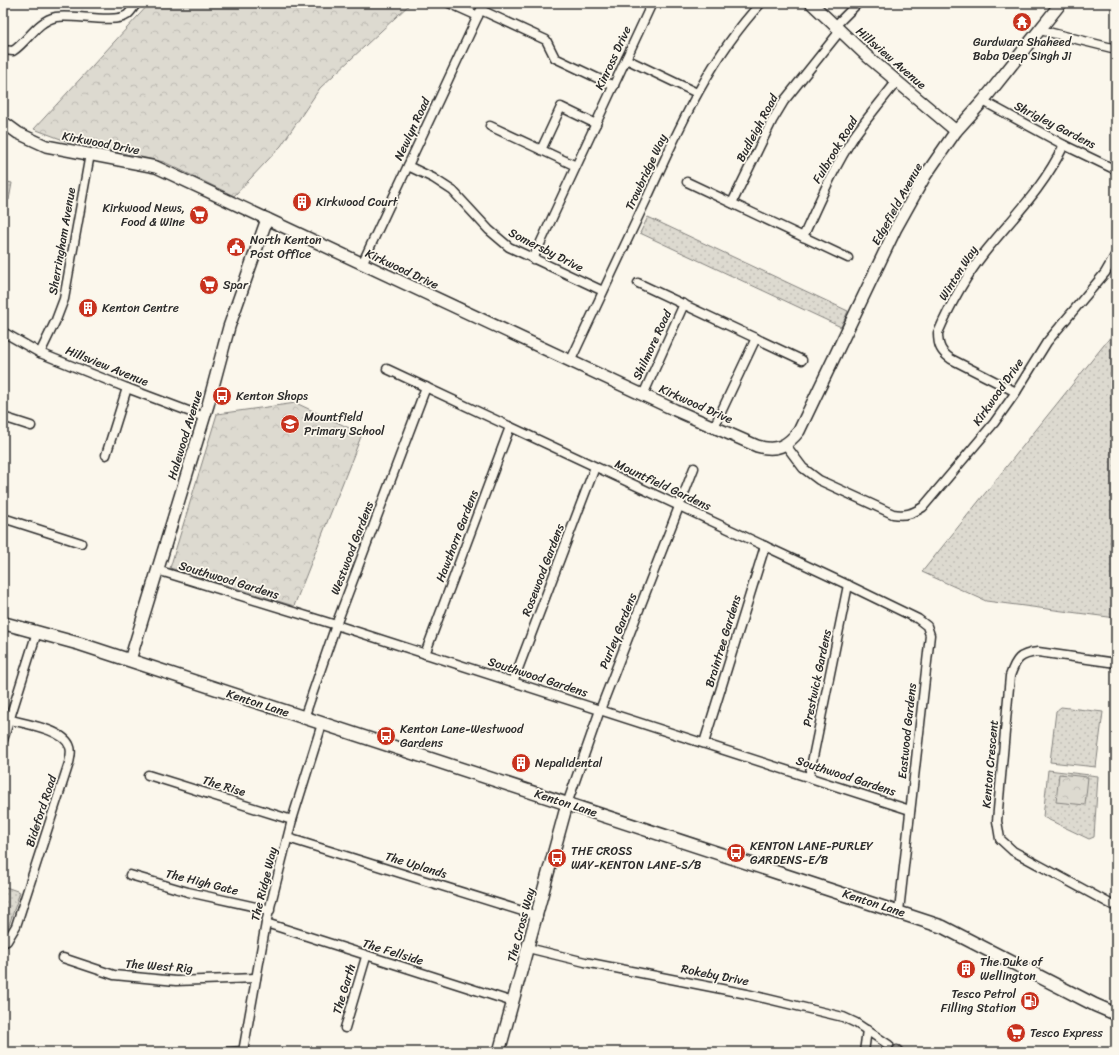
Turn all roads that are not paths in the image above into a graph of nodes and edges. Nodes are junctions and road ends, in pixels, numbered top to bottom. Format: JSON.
{"nodes":[{"id":1,"x":137,"y":3,"type":"edge"},
{"id":2,"x":449,"y":3,"type":"edge"},
{"id":3,"x":652,"y":3,"type":"edge"},
{"id":4,"x":761,"y":3,"type":"edge"},
{"id":5,"x":812,"y":3,"type":"edge"},
{"id":6,"x":858,"y":3,"type":"edge"},
{"id":7,"x":1060,"y":3,"type":"edge"},
{"id":8,"x":481,"y":10,"type":"edge"},
{"id":9,"x":838,"y":28,"type":"junction"},
{"id":10,"x":1040,"y":30,"type":"junction"},
{"id":11,"x":1116,"y":49,"type":"edge"},
{"id":12,"x":3,"y":50,"type":"edge"},
{"id":13,"x":626,"y":59,"type":"junction"},
{"id":14,"x":897,"y":81,"type":"junction"},
{"id":15,"x":614,"y":86,"type":"junction"},
{"id":16,"x":698,"y":93,"type":"junction"},
{"id":17,"x":983,"y":101,"type":"junction"},
{"id":18,"x":3,"y":122,"type":"edge"},
{"id":19,"x":596,"y":124,"type":"junction"},
{"id":20,"x":490,"y":126,"type":"dead end"},
{"id":21,"x":956,"y":131,"type":"junction"},
{"id":22,"x":1064,"y":145,"type":"junction"},
{"id":23,"x":541,"y":150,"type":"junction"},
{"id":24,"x":90,"y":154,"type":"junction"},
{"id":25,"x":408,"y":166,"type":"junction"},
{"id":26,"x":576,"y":166,"type":"junction"},
{"id":27,"x":1116,"y":170,"type":"edge"},
{"id":28,"x":687,"y":182,"type":"dead end"},
{"id":29,"x":732,"y":203,"type":"junction"},
{"id":30,"x":267,"y":219,"type":"junction"},
{"id":31,"x":802,"y":237,"type":"junction"},
{"id":32,"x":1116,"y":254,"type":"edge"},
{"id":33,"x":848,"y":258,"type":"dead end"},
{"id":34,"x":533,"y":259,"type":"junction"},
{"id":35,"x":362,"y":264,"type":"junction"},
{"id":36,"x":638,"y":283,"type":"dead end"},
{"id":37,"x":604,"y":291,"type":"junction"},
{"id":38,"x":684,"y":304,"type":"junction"},
{"id":39,"x":3,"y":332,"type":"edge"},
{"id":40,"x":756,"y":338,"type":"junction"},
{"id":41,"x":40,"y":353,"type":"junction"},
{"id":42,"x":802,"y":360,"type":"dead end"},
{"id":43,"x":570,"y":362,"type":"junction"},
{"id":44,"x":387,"y":369,"type":"dead end"},
{"id":45,"x":127,"y":388,"type":"junction"},
{"id":46,"x":426,"y":388,"type":"junction"},
{"id":47,"x":1016,"y":392,"type":"junction"},
{"id":48,"x":643,"y":395,"type":"junction"},
{"id":49,"x":3,"y":417,"type":"edge"},
{"id":50,"x":204,"y":417,"type":"junction"},
{"id":51,"x":31,"y":426,"type":"dead end"},
{"id":52,"x":510,"y":427,"type":"junction"},
{"id":53,"x":714,"y":427,"type":"junction"},
{"id":54,"x":788,"y":442,"type":"junction"},
{"id":55,"x":106,"y":455,"type":"dead end"},
{"id":56,"x":595,"y":467,"type":"junction"},
{"id":57,"x":694,"y":468,"type":"dead end"},
{"id":58,"x":680,"y":507,"type":"junction"},
{"id":59,"x":3,"y":518,"type":"edge"},
{"id":60,"x":81,"y":542,"type":"dead end"},
{"id":61,"x":765,"y":546,"type":"junction"},
{"id":62,"x":157,"y":570,"type":"junction"},
{"id":63,"x":848,"y":584,"type":"junction"},
{"id":64,"x":3,"y":623,"type":"edge"},
{"id":65,"x":336,"y":625,"type":"junction"},
{"id":66,"x":927,"y":626,"type":"joint"},
{"id":67,"x":37,"y":632,"type":"junction"},
{"id":68,"x":425,"y":654,"type":"junction"},
{"id":69,"x":130,"y":660,"type":"junction"},
{"id":70,"x":1116,"y":663,"type":"edge"},
{"id":71,"x":513,"y":682,"type":"junction"},
{"id":72,"x":600,"y":710,"type":"junction"},
{"id":73,"x":304,"y":718,"type":"junction"},
{"id":74,"x":11,"y":720,"type":"junction"},
{"id":75,"x":322,"y":724,"type":"junction"},
{"id":76,"x":3,"y":740,"type":"edge"},
{"id":77,"x":704,"y":743,"type":"junction"},
{"id":78,"x":148,"y":775,"type":"dead end"},
{"id":79,"x":809,"y":777,"type":"junction"},
{"id":80,"x":567,"y":804,"type":"junction"},
{"id":81,"x":910,"y":810,"type":"junction"},
{"id":82,"x":292,"y":820,"type":"junction"},
{"id":83,"x":288,"y":838,"type":"junction"},
{"id":84,"x":130,"y":875,"type":"dead end"},
{"id":85,"x":1116,"y":907,"type":"edge"},
{"id":86,"x":270,"y":910,"type":"junction"},
{"id":87,"x":899,"y":911,"type":"junction"},
{"id":88,"x":538,"y":916,"type":"junction"},
{"id":89,"x":266,"y":923,"type":"junction"},
{"id":90,"x":3,"y":944,"type":"edge"},
{"id":91,"x":528,"y":948,"type":"junction"},
{"id":92,"x":366,"y":957,"type":"junction"},
{"id":93,"x":63,"y":958,"type":"dead end"},
{"id":94,"x":256,"y":978,"type":"junction"},
{"id":95,"x":513,"y":1002,"type":"junction"},
{"id":96,"x":1116,"y":1014,"type":"edge"},
{"id":97,"x":345,"y":1028,"type":"dead end"},
{"id":98,"x":866,"y":1030,"type":"junction"},
{"id":99,"x":890,"y":1045,"type":"dead end"},
{"id":100,"x":243,"y":1051,"type":"edge"},
{"id":101,"x":227,"y":1052,"type":"edge"},
{"id":102,"x":499,"y":1052,"type":"edge"},
{"id":103,"x":864,"y":1052,"type":"edge"}],
"edges":[{"from":1,"to":12,"type":"street"},
{"from":2,"to":8,"type":"street"},
{"from":3,"to":13,"type":"street","name":"Kinross Drive"},
{"from":4,"to":16,"type":"street","name":"Trowbridge Way"},
{"from":5,"to":9,"type":"street","name":"Hillsview Avenue"},
{"from":6,"to":9,"type":"street","name":"Budleigh Road"},
{"from":7,"to":10,"type":"street","name":"Edgefield Avenue"},
{"from":8,"to":15,"type":"street"},
{"from":8,"to":25,"type":"street","name":"Newlyn Road"},
{"from":9,"to":14,"type":"street","name":"Hillsview Avenue"},
{"from":9,"to":29,"type":"street","name":"Budleigh Road"},
{"from":10,"to":11,"type":"street"},
{"from":10,"to":17,"type":"street","name":"Edgefield Avenue"},
{"from":13,"to":15,"type":"street","name":"Kinross Drive"},
{"from":13,"to":16,"type":"street"},
{"from":14,"to":21,"type":"street","name":"Hillsview Avenue"},
{"from":14,"to":31,"type":"street","name":"Fulbrook Road"},
{"from":15,"to":19,"type":"street","name":"Kinross Drive"},
{"from":16,"to":37,"type":"street","name":"Trowbridge Way"},
{"from":17,"to":21,"type":"street","name":"Edgefield Avenue"},
{"from":17,"to":22,"type":"street","name":"Shrigley Gardens"},
{"from":18,"to":24,"type":"street","name":"Kirkwood Drive"},
{"from":19,"to":23,"type":"street"},
{"from":19,"to":26,"type":"street","name":"Kinross Drive"},
{"from":20,"to":23,"type":"street"},
{"from":21,"to":54,"type":"street","name":"Edgefield Avenue"},
{"from":22,"to":27,"type":"street","name":"Shrigley Gardens"},
{"from":22,"to":47,"type":"street","name":"Winton Way"},
{"from":23,"to":26,"type":"street"},
{"from":24,"to":30,"type":"street","name":"Kirkwood Drive"},
{"from":24,"to":41,"type":"street","name":"Sherringham Avenue"},
{"from":25,"to":34,"type":"street","name":"Somersby Drive"},
{"from":25,"to":35,"type":"street","name":"Newlyn Road"},
{"from":26,"to":34,"type":"street","name":"Kinross Drive"},
{"from":28,"to":29,"type":"street"},
{"from":29,"to":31,"type":"street"},
{"from":30,"to":35,"type":"street","name":"Kirkwood Drive"},
{"from":30,"to":50,"type":"street","name":"Halewood Avenue"},
{"from":31,"to":33,"type":"street"},
{"from":32,"to":47,"type":"street","name":"Kirkwood Drive"},
{"from":34,"to":37,"type":"street","name":"Somersby Drive"},
{"from":35,"to":43,"type":"street","name":"Kirkwood Drive"},
{"from":36,"to":38,"type":"street"},
{"from":37,"to":43,"type":"street","name":"Trowbridge Way"},
{"from":38,"to":40,"type":"street"},
{"from":38,"to":48,"type":"street","name":"Shilmore Road"},
{"from":39,"to":41,"type":"street","name":"Hillsview Avenue"},
{"from":40,"to":42,"type":"street"},
{"from":40,"to":53,"type":"street"},
{"from":41,"to":45,"type":"street","name":"Hillsview Avenue"},
{"from":43,"to":48,"type":"street","name":"Kirkwood Drive"},
{"from":44,"to":46,"type":"street","name":"Mountfield Gardens"},
{"from":45,"to":50,"type":"street","name":"Hillsview Avenue"},
{"from":45,"to":55,"type":"street"},
{"from":46,"to":52,"type":"street","name":"Mountfield Gardens"},
{"from":46,"to":65,"type":"street","name":"Westwood Gardens"},
{"from":47,"to":54,"type":"street","name":"Kirkwood Drive"},
{"from":48,"to":53,"type":"street","name":"Kirkwood Drive"},
{"from":49,"to":51,"type":"street"},
{"from":50,"to":62,"type":"street","name":"Halewood Avenue"},
{"from":52,"to":56,"type":"street","name":"Mountfield Gardens"},
{"from":52,"to":68,"type":"street","name":"Hawthorn Gardens"},
{"from":53,"to":54,"type":"street","name":"Kirkwood Drive"},
{"from":56,"to":58,"type":"street","name":"Mountfield Gardens"},
{"from":56,"to":71,"type":"street","name":"Rosewood Gardens"},
{"from":57,"to":58,"type":"street","name":"Purley Gardens"},
{"from":58,"to":61,"type":"street","name":"Mountfield Gardens"},
{"from":58,"to":72,"type":"street","name":"Purley Gardens"},
{"from":59,"to":60,"type":"street"},
{"from":61,"to":63,"type":"street","name":"Mountfield Gardens"},
{"from":61,"to":77,"type":"street","name":"Braintree Gardens"},
{"from":62,"to":65,"type":"street","name":"Southwood Gardens"},
{"from":62,"to":69,"type":"street","name":"Halewood Avenue"},
{"from":63,"to":66,"type":"street","name":"Mountfield Gardens"},
{"from":63,"to":79,"type":"street","name":"Prestwick Gardens"},
{"from":64,"to":67,"type":"main road","name":"Kenton Lane"},
{"from":65,"to":68,"type":"street","name":"Southwood Gardens"},
{"from":65,"to":73,"type":"street","name":"Westwood Gardens"},
{"from":66,"to":81,"type":"street","name":"Eastwood Gardens"},
{"from":67,"to":69,"type":"main road","name":"Kenton Lane"},
{"from":67,"to":74,"type":"street"},
{"from":68,"to":71,"type":"street","name":"Southwood Gardens"},
{"from":69,"to":73,"type":"main road","name":"Kenton Lane"},
{"from":70,"to":85,"type":"street","name":"Kenton Crescent"},
{"from":71,"to":72,"type":"street","name":"Southwood Gardens"},
{"from":72,"to":77,"type":"street","name":"Southwood Gardens"},
{"from":72,"to":80,"type":"street","name":"Purley Gardens"},
{"from":73,"to":75,"type":"main road","name":"Kenton Lane"},
{"from":74,"to":76,"type":"street"},
{"from":74,"to":90,"type":"street","name":"Bideford Road"},
{"from":75,"to":80,"type":"main road","name":"Kenton Lane"},
{"from":75,"to":82,"type":"street","name":"The Ridge Way"},
{"from":77,"to":79,"type":"street","name":"Southwood Gardens"},
{"from":78,"to":82,"type":"street","name":"The Rise"},
{"from":79,"to":81,"type":"street","name":"Southwood Gardens"},
{"from":80,"to":87,"type":"main road","name":"Kenton Lane"},
{"from":80,"to":88,"type":"street","name":"The Cross Way"},
{"from":81,"to":87,"type":"street","name":"Eastwood Gardens"},
{"from":82,"to":83,"type":"street","name":"The Ridge Way"},
{"from":83,"to":86,"type":"street","name":"The Ridge Way"},
{"from":83,"to":88,"type":"street","name":"The Uplands"},
{"from":84,"to":86,"type":"street","name":"The High Gate"},
{"from":86,"to":89,"type":"street","name":"The Ridge Way"},
{"from":87,"to":96,"type":"main road","name":"Kenton Lane"},
{"from":88,"to":91,"type":"street","name":"The Cross Way"},
{"from":89,"to":92,"type":"street","name":"The Fellside"},
{"from":89,"to":94,"type":"street","name":"The Ridge Way"},
{"from":91,"to":95,"type":"street","name":"The Cross Way"},
{"from":91,"to":98,"type":"street","name":"Rokeby Drive"},
{"from":92,"to":95,"type":"street","name":"The Fellside"},
{"from":92,"to":97,"type":"street","name":"The Garth"},
{"from":93,"to":94,"type":"street","name":"The West Rig"},
{"from":94,"to":100,"type":"street","name":"The Ridge Way"},
{"from":95,"to":102,"type":"street","name":"The Cross Way"},
{"from":98,"to":99,"type":"street","name":"Rokeby Drive"},
{"from":98,"to":103,"type":"street"},
{"from":100,"to":101,"type":"street"}]}
